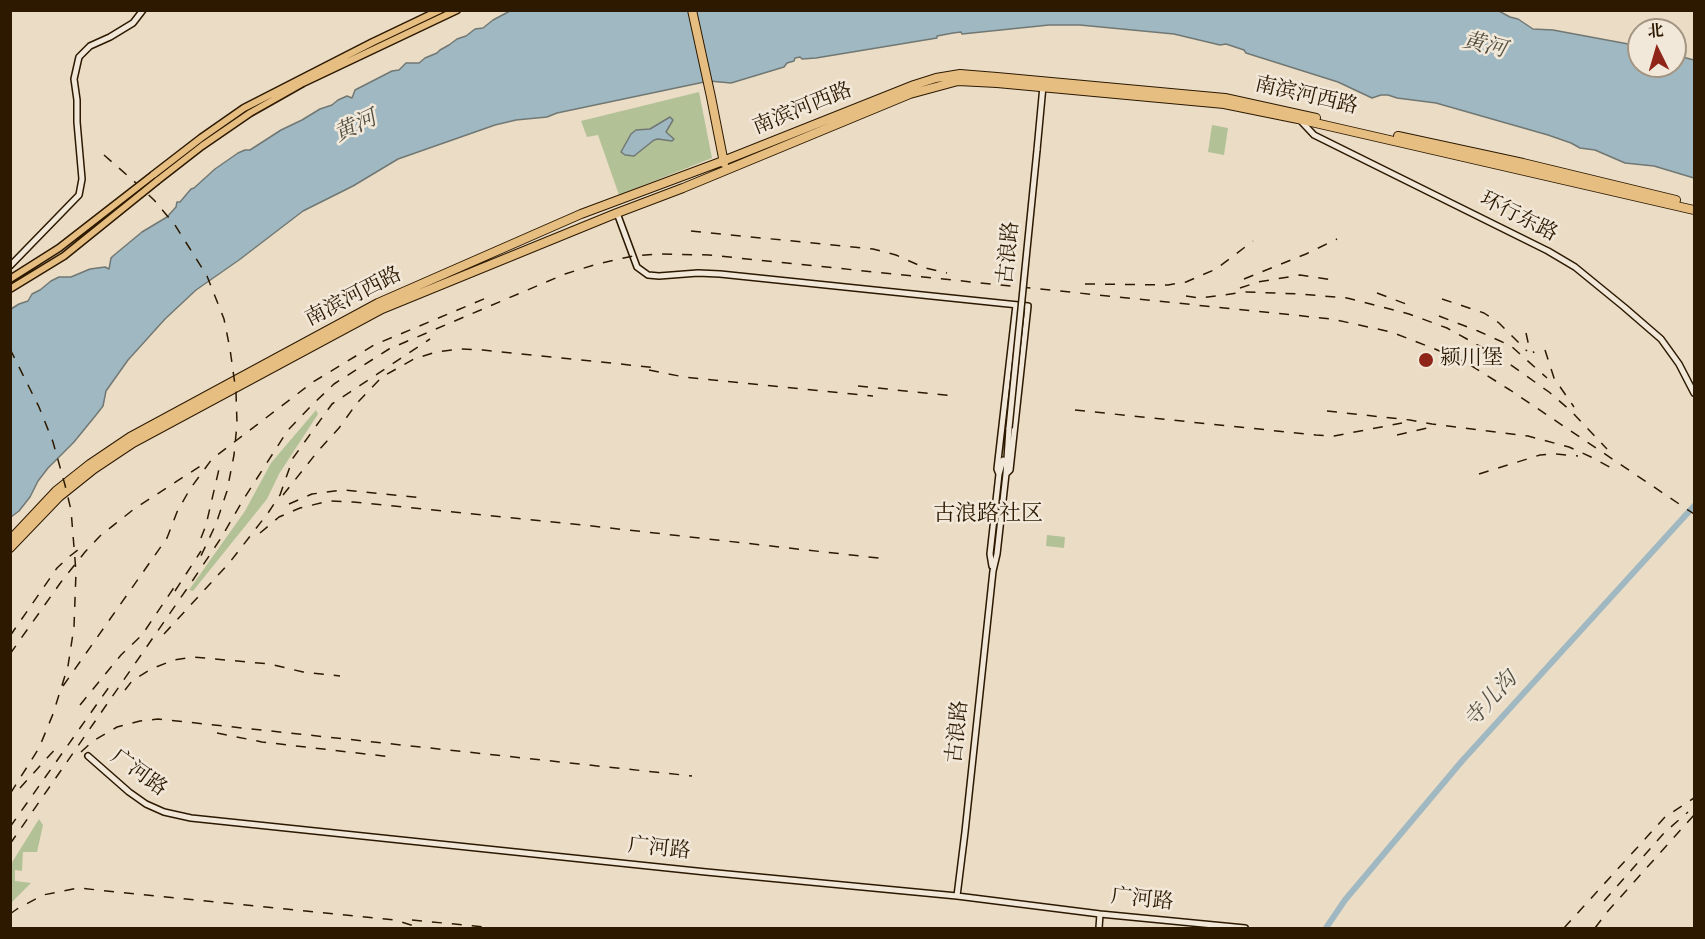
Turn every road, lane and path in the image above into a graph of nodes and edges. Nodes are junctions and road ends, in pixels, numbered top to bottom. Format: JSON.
{"nodes":[{"id":1,"x":143,"y":10,"type":"edge"},
{"id":2,"x":440,"y":10,"type":"edge"},
{"id":3,"x":457,"y":10,"type":"edge"},
{"id":4,"x":692,"y":10,"type":"edge"},
{"id":5,"x":302,"y":81,"type":"junction"},
{"id":6,"x":1043,"y":84,"type":"junction"},
{"id":7,"x":1297,"y":116,"type":"junction"},
{"id":8,"x":723,"y":161,"type":"junction"},
{"id":9,"x":726,"y":170,"type":"junction"},
{"id":10,"x":155,"y":178,"type":"junction"},
{"id":11,"x":1695,"y":205,"type":"edge"},
{"id":12,"x":1695,"y":210,"type":"edge"},
{"id":13,"x":617,"y":213,"type":"junction"},
{"id":14,"x":10,"y":266,"type":"edge"},
{"id":15,"x":10,"y":279,"type":"edge"},
{"id":16,"x":10,"y":289,"type":"edge"},
{"id":17,"x":1016,"y":305,"type":"junction"},
{"id":18,"x":1695,"y":393,"type":"edge"},
{"id":19,"x":1003,"y":474,"type":"junction"},
{"id":20,"x":10,"y":540,"type":"edge"},
{"id":21,"x":10,"y":548,"type":"edge"},
{"id":22,"x":88,"y":756,"type":"dead end"},
{"id":23,"x":957,"y":896,"type":"junction"},
{"id":24,"x":1100,"y":914,"type":"junction"},
{"id":25,"x":1099,"y":928,"type":"edge"},
{"id":26,"x":1245,"y":928,"type":"edge"}],
"edges":[{"from":1,"to":14,"type":"street"},
{"from":2,"to":5,"type":"main road"},
{"from":3,"to":5,"type":"main road"},
{"from":4,"to":8,"type":"highway"},
{"from":5,"to":10,"type":"main road"},
{"from":6,"to":7,"type":"highway","name":"南滨河西路"},
{"from":6,"to":8,"type":"highway","name":"南滨河西路"},
{"from":6,"to":9,"type":"highway","name":"南滨河西路"},
{"from":6,"to":19,"type":"street","name":"古浪路","bridge":true},
{"from":7,"to":11,"type":"highway","name":"南滨河西路"},
{"from":7,"to":12,"type":"highway","name":"南滨河西路"},
{"from":7,"to":18,"type":"street","name":"环行东路"},
{"from":8,"to":9,"type":"highway"},
{"from":8,"to":20,"type":"highway","name":"南滨河西路"},
{"from":9,"to":13,"type":"highway","name":"南滨河西路"},
{"from":10,"to":15,"type":"main road","bridge":true},
{"from":10,"to":16,"type":"main road","bridge":true},
{"from":13,"to":17,"type":"street"},
{"from":13,"to":21,"type":"highway","name":"南滨河西路"},
{"from":17,"to":19,"type":"street","name":"古浪路"},
{"from":17,"to":19,"type":"street","name":"古浪路"},
{"from":19,"to":23,"type":"street","name":"古浪路"},
{"from":22,"to":23,"type":"street","name":"广河路"},
{"from":23,"to":24,"type":"street","name":"广河路"},
{"from":24,"to":25,"type":"street"},
{"from":24,"to":26,"type":"street","name":"广河路"}]}
